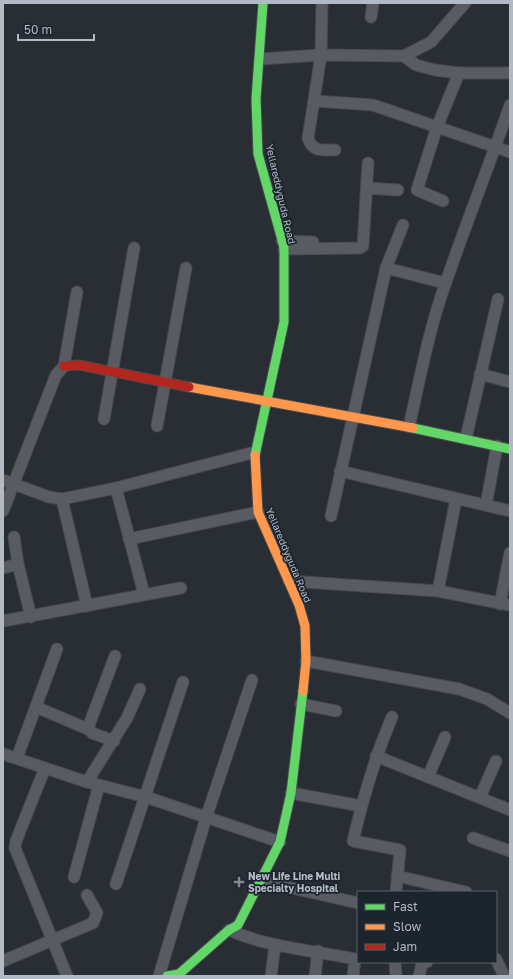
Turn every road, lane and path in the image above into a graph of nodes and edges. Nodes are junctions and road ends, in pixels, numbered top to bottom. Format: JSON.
{"nodes":[{"id":1,"x":263,"y":3,"type":"edge"},
{"id":2,"x":322,"y":3,"type":"edge"},
{"id":3,"x":373,"y":3,"type":"edge"},
{"id":4,"x":465,"y":3,"type":"edge"},
{"id":5,"x":371,"y":17,"type":"dead end"},
{"id":6,"x":321,"y":55,"type":"junction"},
{"id":7,"x":404,"y":56,"type":"junction"},
{"id":8,"x":260,"y":59,"type":"junction"},
{"id":9,"x":459,"y":73,"type":"junction"},
{"id":10,"x":510,"y":73,"type":"edge"},
{"id":11,"x":315,"y":101,"type":"junction"},
{"id":12,"x":510,"y":105,"type":"edge"},
{"id":13,"x":438,"y":127,"type":"junction"},
{"id":14,"x":496,"y":147,"type":"junction"},
{"id":15,"x":334,"y":150,"type":"dead end"},
{"id":16,"x":510,"y":152,"type":"edge"},
{"id":17,"x":368,"y":163,"type":"dead end"},
{"id":18,"x":366,"y":188,"type":"junction"},
{"id":19,"x":398,"y":190,"type":"dead end"},
{"id":20,"x":443,"y":201,"type":"dead end"},
{"id":21,"x":403,"y":225,"type":"dead end"},
{"id":22,"x":283,"y":245,"type":"junction"},
{"id":23,"x":134,"y":248,"type":"dead end"},
{"id":24,"x":186,"y":268,"type":"dead end"},
{"id":25,"x":386,"y":268,"type":"junction"},
{"id":26,"x":445,"y":283,"type":"junction"},
{"id":27,"x":77,"y":292,"type":"dead end"},
{"id":28,"x":498,"y":299,"type":"dead end"},
{"id":29,"x":64,"y":366,"type":"junction"},
{"id":30,"x":112,"y":373,"type":"junction"},
{"id":31,"x":480,"y":374,"type":"junction"},
{"id":32,"x":510,"y":382,"type":"edge"},
{"id":33,"x":166,"y":383,"type":"junction"},
{"id":34,"x":267,"y":402,"type":"junction"},
{"id":35,"x":353,"y":417,"type":"junction"},
{"id":36,"x":104,"y":419,"type":"dead end"},
{"id":37,"x":157,"y":426,"type":"dead end"},
{"id":38,"x":409,"y":427,"type":"junction"},
{"id":39,"x":466,"y":438,"type":"junction"},
{"id":40,"x":497,"y":446,"type":"junction"},
{"id":41,"x":510,"y":449,"type":"edge"},
{"id":42,"x":254,"y":452,"type":"junction"},
{"id":43,"x":340,"y":471,"type":"junction"},
{"id":44,"x":3,"y":480,"type":"edge"},
{"id":45,"x":14,"y":484,"type":"junction"},
{"id":46,"x":116,"y":488,"type":"junction"},
{"id":47,"x":456,"y":499,"type":"junction"},
{"id":48,"x":62,"y":500,"type":"junction"},
{"id":49,"x":486,"y":505,"type":"junction"},
{"id":50,"x":3,"y":511,"type":"edge"},
{"id":51,"x":510,"y":511,"type":"edge"},
{"id":52,"x":258,"y":512,"type":"junction"},
{"id":53,"x":331,"y":516,"type":"dead end"},
{"id":54,"x":14,"y":537,"type":"dead end"},
{"id":55,"x":129,"y":539,"type":"junction"},
{"id":56,"x":510,"y":553,"type":"edge"},
{"id":57,"x":18,"y":564,"type":"junction"},
{"id":58,"x":3,"y":568,"type":"edge"},
{"id":59,"x":291,"y":585,"type":"junction"},
{"id":60,"x":181,"y":588,"type":"dead end"},
{"id":61,"x":438,"y":591,"type":"junction"},
{"id":62,"x":144,"y":594,"type":"junction"},
{"id":63,"x":505,"y":604,"type":"edge"},
{"id":64,"x":87,"y":606,"type":"junction"},
{"id":65,"x":31,"y":617,"type":"junction"},
{"id":66,"x":3,"y":621,"type":"edge"},
{"id":67,"x":57,"y":649,"type":"dead end"},
{"id":68,"x":115,"y":656,"type":"dead end"},
{"id":69,"x":306,"y":661,"type":"junction"},
{"id":70,"x":252,"y":680,"type":"dead end"},
{"id":71,"x":183,"y":682,"type":"dead end"},
{"id":72,"x":140,"y":689,"type":"dead end"},
{"id":73,"x":301,"y":704,"type":"junction"},
{"id":74,"x":36,"y":707,"type":"junction"},
{"id":75,"x":336,"y":711,"type":"dead end"},
{"id":76,"x":510,"y":713,"type":"edge"},
{"id":77,"x":392,"y":716,"type":"dead end"},
{"id":78,"x":90,"y":730,"type":"junction"},
{"id":79,"x":445,"y":737,"type":"dead end"},
{"id":80,"x":114,"y":741,"type":"junction"},
{"id":81,"x":3,"y":754,"type":"edge"},
{"id":82,"x":376,"y":756,"type":"junction"},
{"id":83,"x":16,"y":758,"type":"junction"},
{"id":84,"x":496,"y":761,"type":"dead end"},
{"id":85,"x":45,"y":768,"type":"junction"},
{"id":86,"x":428,"y":777,"type":"junction"},
{"id":87,"x":87,"y":782,"type":"junction"},
{"id":88,"x":99,"y":785,"type":"junction"},
{"id":89,"x":291,"y":793,"type":"junction"},
{"id":90,"x":146,"y":797,"type":"junction"},
{"id":91,"x":480,"y":797,"type":"junction"},
{"id":92,"x":361,"y":806,"type":"junction"},
{"id":93,"x":510,"y":810,"type":"edge"},
{"id":94,"x":206,"y":818,"type":"junction"},
{"id":95,"x":473,"y":838,"type":"dead end"},
{"id":96,"x":280,"y":842,"type":"junction"},
{"id":97,"x":510,"y":851,"type":"edge"},
{"id":98,"x":397,"y":876,"type":"junction"},
{"id":99,"x":74,"y":877,"type":"dead end"},
{"id":100,"x":261,"y":881,"type":"junction"},
{"id":101,"x":116,"y":884,"type":"dead end"},
{"id":102,"x":396,"y":891,"type":"edge"},
{"id":103,"x":461,"y":891,"type":"edge"},
{"id":104,"x":87,"y":895,"type":"dead end"},
{"id":105,"x":357,"y":903,"type":"edge"},
{"id":106,"x":229,"y":930,"type":"junction"},
{"id":107,"x":53,"y":941,"type":"junction"},
{"id":108,"x":275,"y":945,"type":"junction"},
{"id":109,"x":318,"y":951,"type":"junction"},
{"id":110,"x":497,"y":960,"type":"edge"},
{"id":111,"x":3,"y":961,"type":"edge"},
{"id":112,"x":395,"y":963,"type":"edge"},
{"id":113,"x":424,"y":963,"type":"edge"},
{"id":114,"x":179,"y":975,"type":"edge"},
{"id":115,"x":67,"y":976,"type":"edge"},
{"id":116,"x":159,"y":976,"type":"edge"},
{"id":117,"x":167,"y":976,"type":"edge"},
{"id":118,"x":271,"y":976,"type":"edge"},
{"id":119,"x":315,"y":976,"type":"edge"},
{"id":120,"x":353,"y":976,"type":"edge"},
{"id":121,"x":396,"y":976,"type":"edge"},
{"id":122,"x":419,"y":976,"type":"edge"},
{"id":123,"x":504,"y":976,"type":"edge"}],
"edges":[{"from":1,"to":8,"type":"street","name":"Yellareddyguda Road"},
{"from":2,"to":6,"type":"street"},
{"from":3,"to":5,"type":"street"},
{"from":4,"to":7,"type":"street"},
{"from":6,"to":7,"type":"street"},
{"from":6,"to":8,"type":"street"},
{"from":6,"to":11,"type":"street"},
{"from":7,"to":9,"type":"street"},
{"from":8,"to":22,"type":"street","name":"Yellareddyguda Road"},
{"from":9,"to":10,"type":"street"},
{"from":9,"to":13,"type":"street"},
{"from":11,"to":13,"type":"street"},
{"from":11,"to":15,"type":"street"},
{"from":12,"to":14,"type":"street"},
{"from":13,"to":14,"type":"street"},
{"from":13,"to":20,"type":"street"},
{"from":14,"to":16,"type":"street"},
{"from":14,"to":26,"type":"street"},
{"from":17,"to":18,"type":"street"},
{"from":18,"to":19,"type":"street"},
{"from":18,"to":22,"type":"street"},
{"from":21,"to":25,"type":"street"},
{"from":22,"to":34,"type":"street","name":"Yellareddyguda Road"},
{"from":23,"to":30,"type":"street"},
{"from":24,"to":33,"type":"street"},
{"from":25,"to":26,"type":"street"},
{"from":25,"to":35,"type":"street"},
{"from":26,"to":38,"type":"street"},
{"from":27,"to":29,"type":"street"},
{"from":28,"to":31,"type":"street"},
{"from":29,"to":30,"type":"street"},
{"from":29,"to":45,"type":"street"},
{"from":30,"to":33,"type":"street"},
{"from":30,"to":36,"type":"street"},
{"from":31,"to":32,"type":"street"},
{"from":31,"to":39,"type":"street"},
{"from":33,"to":34,"type":"street"},
{"from":33,"to":37,"type":"street"},
{"from":34,"to":35,"type":"street"},
{"from":34,"to":42,"type":"street","name":"Yellareddyguda Road"},
{"from":35,"to":38,"type":"street"},
{"from":35,"to":43,"type":"street"},
{"from":38,"to":39,"type":"street"},
{"from":39,"to":40,"type":"street"},
{"from":40,"to":41,"type":"street"},
{"from":40,"to":49,"type":"street"},
{"from":42,"to":46,"type":"street"},
{"from":42,"to":52,"type":"street","name":"Yellareddyguda Road"},
{"from":43,"to":47,"type":"street"},
{"from":43,"to":53,"type":"street"},
{"from":44,"to":45,"type":"street"},
{"from":45,"to":48,"type":"street"},
{"from":45,"to":50,"type":"street"},
{"from":46,"to":48,"type":"street"},
{"from":46,"to":55,"type":"street"},
{"from":47,"to":49,"type":"street"},
{"from":47,"to":61,"type":"street"},
{"from":48,"to":64,"type":"street"},
{"from":49,"to":51,"type":"street"},
{"from":52,"to":55,"type":"street"},
{"from":52,"to":59,"type":"street","name":"Yellareddyguda Road"},
{"from":54,"to":57,"type":"street"},
{"from":55,"to":62,"type":"street"},
{"from":56,"to":63,"type":"street"},
{"from":57,"to":58,"type":"street"},
{"from":57,"to":65,"type":"street"},
{"from":59,"to":61,"type":"street"},
{"from":59,"to":69,"type":"street","name":"Yellareddyguda Road"},
{"from":60,"to":62,"type":"street"},
{"from":61,"to":63,"type":"street"},
{"from":62,"to":64,"type":"street"},
{"from":64,"to":65,"type":"street"},
{"from":65,"to":66,"type":"street"},
{"from":67,"to":74,"type":"street"},
{"from":68,"to":78,"type":"street"},
{"from":69,"to":73,"type":"street","name":"Yellareddyguda Road"},
{"from":69,"to":76,"type":"street"},
{"from":70,"to":94,"type":"street"},
{"from":71,"to":90,"type":"street"},
{"from":72,"to":80,"type":"street"},
{"from":73,"to":75,"type":"street"},
{"from":73,"to":89,"type":"street","name":"Yellareddyguda Road"},
{"from":74,"to":78,"type":"street"},
{"from":74,"to":83,"type":"street"},
{"from":77,"to":82,"type":"street"},
{"from":78,"to":80,"type":"street"},
{"from":79,"to":86,"type":"street"},
{"from":80,"to":87,"type":"street"},
{"from":81,"to":83,"type":"street"},
{"from":82,"to":86,"type":"street"},
{"from":82,"to":92,"type":"street"},
{"from":83,"to":85,"type":"street"},
{"from":84,"to":91,"type":"street"},
{"from":85,"to":87,"type":"street"},
{"from":85,"to":107,"type":"street"},
{"from":86,"to":91,"type":"street"},
{"from":87,"to":88,"type":"street"},
{"from":88,"to":90,"type":"street"},
{"from":88,"to":99,"type":"street"},
{"from":89,"to":92,"type":"street"},
{"from":89,"to":96,"type":"street","name":"Yellareddyguda Road"},
{"from":90,"to":94,"type":"street"},
{"from":90,"to":101,"type":"street"},
{"from":91,"to":93,"type":"street"},
{"from":92,"to":98,"type":"street"},
{"from":94,"to":96,"type":"street"},
{"from":94,"to":116,"type":"street"},
{"from":95,"to":97,"type":"street"},
{"from":96,"to":100,"type":"street","name":"Yellareddyguda Road"},
{"from":98,"to":102,"type":"street"},
{"from":98,"to":103,"type":"street"},
{"from":100,"to":105,"type":"street"},
{"from":100,"to":106,"type":"street","name":"Yellareddyguda Road"},
{"from":104,"to":107,"type":"street"},
{"from":106,"to":108,"type":"street"},
{"from":106,"to":114,"type":"street","name":"Yellareddyguda Road"},
{"from":107,"to":111,"type":"street"},
{"from":107,"to":115,"type":"street"},
{"from":108,"to":109,"type":"street"},
{"from":108,"to":118,"type":"street"},
{"from":109,"to":119,"type":"street"},
{"from":109,"to":120,"type":"street"},
{"from":110,"to":123,"type":"street"},
{"from":112,"to":121,"type":"street"},
{"from":113,"to":122,"type":"street"},
{"from":114,"to":117,"type":"street","name":"Yellareddyguda Road"}]}
